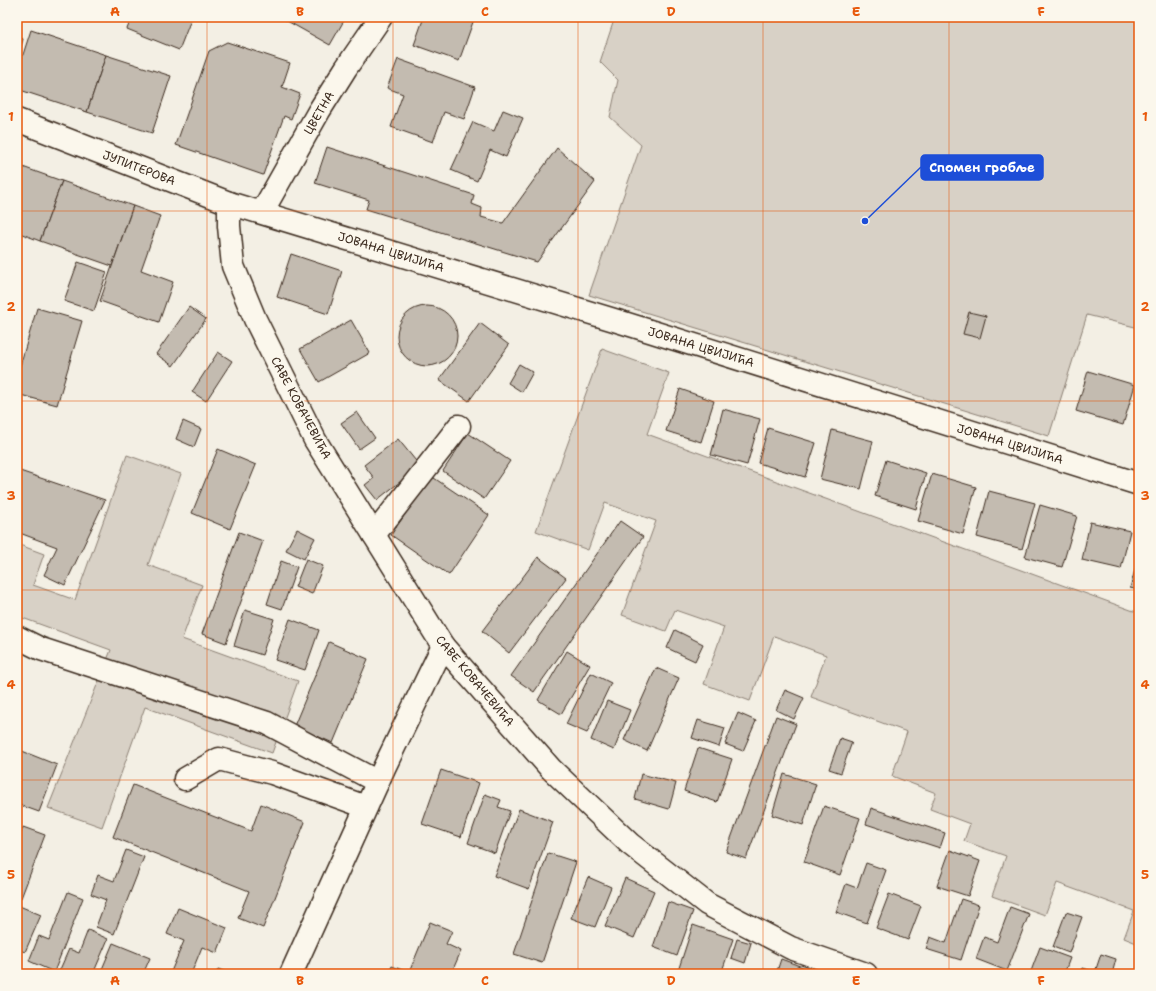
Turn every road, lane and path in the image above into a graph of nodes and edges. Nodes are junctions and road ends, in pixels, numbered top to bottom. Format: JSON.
{"nodes":[{"id":1,"x":381,"y":17,"type":"edge"},
{"id":2,"x":17,"y":120,"type":"edge"},
{"id":3,"x":229,"y":203,"type":"junction"},
{"id":4,"x":262,"y":212,"type":"junction"},
{"id":5,"x":459,"y":426,"type":"dead end"},
{"id":6,"x":1139,"y":484,"type":"edge"},
{"id":7,"x":374,"y":535,"type":"junction"},
{"id":8,"x":17,"y":637,"type":"edge"},
{"id":9,"x":444,"y":646,"type":"junction"},
{"id":10,"x":185,"y":779,"type":"dead end"},
{"id":11,"x":378,"y":782,"type":"junction"},
{"id":12,"x":366,"y":807,"type":"junction"},
{"id":13,"x":291,"y":974,"type":"edge"},
{"id":14,"x":866,"y":974,"type":"edge"}],
"edges":[{"from":1,"to":4,"type":"street","name":"ЦВЕТНА"},
{"from":2,"to":3,"type":"street","name":"ЈУПИТЕРОВА"},
{"from":3,"to":4,"type":"street","name":"ЈУПИТЕРОВА"},
{"from":3,"to":7,"type":"street","name":"САВЕ КОВАЧЕВИЋА"},
{"from":4,"to":6,"type":"street","name":"ЈОВАНА ЦВИЈИЋА"},
{"from":5,"to":7,"type":"street"},
{"from":7,"to":9,"type":"street","name":"САВЕ КОВАЧЕВИЋА"},
{"from":8,"to":11,"type":"street"},
{"from":9,"to":11,"type":"street"},
{"from":9,"to":14,"type":"street","name":"САВЕ КОВАЧЕВИЋА"},
{"from":10,"to":12,"type":"street"},
{"from":11,"to":12,"type":"street"},
{"from":12,"to":13,"type":"street"}]}
